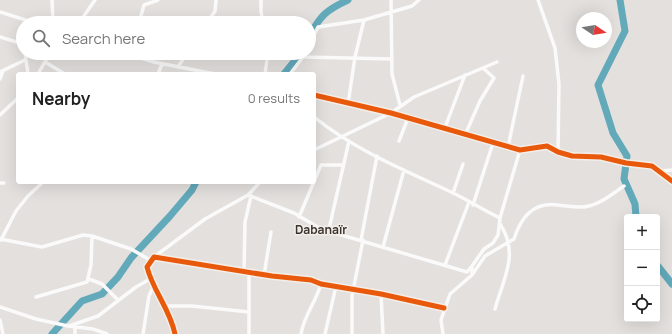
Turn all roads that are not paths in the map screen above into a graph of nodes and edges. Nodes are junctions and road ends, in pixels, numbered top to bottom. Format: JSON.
{"nodes":[{"id":1,"x":52,"y":0,"type":"edge"},
{"id":2,"x":95,"y":0,"type":"edge"},
{"id":3,"x":158,"y":0,"type":"edge"},
{"id":4,"x":216,"y":0,"type":"edge"},
{"id":5,"x":261,"y":0,"type":"edge"},
{"id":6,"x":391,"y":0,"type":"edge"},
{"id":7,"x":419,"y":0,"type":"edge"},
{"id":8,"x":538,"y":0,"type":"edge"},
{"id":9,"x":391,"y":10,"type":"junction"},
{"id":10,"x":0,"y":12,"type":"edge"},
{"id":11,"x":53,"y":16,"type":"edge"},
{"id":12,"x":84,"y":16,"type":"edge"},
{"id":13,"x":141,"y":16,"type":"edge"},
{"id":14,"x":212,"y":16,"type":"edge"},
{"id":15,"x":261,"y":16,"type":"edge"},
{"id":16,"x":16,"y":18,"type":"edge"},
{"id":17,"x":364,"y":20,"type":"junction"},
{"id":18,"x":316,"y":30,"type":"edge"},
{"id":19,"x":0,"y":37,"type":"edge"},
{"id":20,"x":16,"y":42,"type":"edge"},
{"id":21,"x":316,"y":55,"type":"edge"},
{"id":22,"x":355,"y":57,"type":"junction"},
{"id":23,"x":392,"y":59,"type":"junction"},
{"id":24,"x":25,"y":60,"type":"joint"},
{"id":25,"x":150,"y":60,"type":"edge"},
{"id":26,"x":182,"y":60,"type":"edge"},
{"id":27,"x":267,"y":60,"type":"edge"},
{"id":28,"x":301,"y":60,"type":"edge"},
{"id":29,"x":45,"y":62,"type":"joint"},
{"id":30,"x":497,"y":62,"type":"dead end"},
{"id":31,"x":162,"y":64,"type":"junction"},
{"id":32,"x":178,"y":67,"type":"junction"},
{"id":33,"x":483,"y":68,"type":"junction"},
{"id":34,"x":2,"y":72,"type":"edge"},
{"id":35,"x":28,"y":72,"type":"edge"},
{"id":36,"x":39,"y":72,"type":"edge"},
{"id":37,"x":62,"y":72,"type":"edge"},
{"id":38,"x":159,"y":72,"type":"edge"},
{"id":39,"x":204,"y":72,"type":"edge"},
{"id":40,"x":265,"y":72,"type":"edge"},
{"id":41,"x":292,"y":72,"type":"edge"},
{"id":42,"x":465,"y":75,"type":"junction"},
{"id":43,"x":523,"y":76,"type":"dead end"},
{"id":44,"x":0,"y":79,"type":"edge"},
{"id":45,"x":316,"y":96,"type":"edge"},
{"id":46,"x":16,"y":100,"type":"edge"},
{"id":47,"x":348,"y":104,"type":"junction"},
{"id":48,"x":400,"y":105,"type":"junction"},
{"id":49,"x":391,"y":113,"type":"junction"},
{"id":50,"x":0,"y":115,"type":"edge"},
{"id":51,"x":316,"y":118,"type":"edge"},
{"id":52,"x":408,"y":118,"type":"junction"},
{"id":53,"x":444,"y":130,"type":"junction"},
{"id":54,"x":465,"y":135,"type":"junction"},
{"id":55,"x":340,"y":136,"type":"junction"},
{"id":56,"x":349,"y":141,"type":"junction"},
{"id":57,"x":399,"y":141,"type":"dead end"},
{"id":58,"x":493,"y":143,"type":"junction"},
{"id":59,"x":508,"y":147,"type":"junction"},
{"id":60,"x":316,"y":149,"type":"edge"},
{"id":61,"x":520,"y":150,"type":"junction"},
{"id":62,"x":558,"y":152,"type":"junction"},
{"id":63,"x":377,"y":156,"type":"junction"},
{"id":64,"x":343,"y":164,"type":"junction"},
{"id":65,"x":463,"y":164,"type":"dead end"},
{"id":66,"x":404,"y":170,"type":"junction"},
{"id":67,"x":672,"y":170,"type":"edge"},
{"id":68,"x":661,"y":171,"type":"junction"},
{"id":69,"x":316,"y":177,"type":"edge"},
{"id":70,"x":672,"y":181,"type":"edge"},
{"id":71,"x":42,"y":184,"type":"edge"},
{"id":72,"x":255,"y":184,"type":"edge"},
{"id":73,"x":258,"y":184,"type":"edge"},
{"id":74,"x":313,"y":184,"type":"edge"},
{"id":75,"x":624,"y":186,"type":"dead end"},
{"id":76,"x":254,"y":187,"type":"junction"},
{"id":77,"x":453,"y":193,"type":"junction"},
{"id":78,"x":249,"y":196,"type":"junction"},
{"id":79,"x":469,"y":202,"type":"junction"},
{"id":80,"x":474,"y":205,"type":"junction"},
{"id":81,"x":300,"y":216,"type":"junction"},
{"id":82,"x":500,"y":218,"type":"junction"},
{"id":83,"x":500,"y":224,"type":"junction"},
{"id":84,"x":328,"y":230,"type":"junction"},
{"id":85,"x":271,"y":232,"type":"dead end"},
{"id":86,"x":92,"y":236,"type":"junction"},
{"id":87,"x":0,"y":240,"type":"edge"},
{"id":88,"x":362,"y":240,"type":"junction"},
{"id":89,"x":510,"y":242,"type":"junction"},
{"id":90,"x":383,"y":247,"type":"junction"},
{"id":91,"x":154,"y":257,"type":"junction"},
{"id":92,"x":150,"y":260,"type":"junction"},
{"id":93,"x":445,"y":265,"type":"junction"},
{"id":94,"x":472,"y":266,"type":"junction"},
{"id":95,"x":244,"y":271,"type":"junction"},
{"id":96,"x":249,"y":272,"type":"junction"},
{"id":97,"x":264,"y":275,"type":"junction"},
{"id":98,"x":472,"y":276,"type":"junction"},
{"id":99,"x":89,"y":279,"type":"junction"},
{"id":100,"x":150,"y":279,"type":"junction"},
{"id":101,"x":322,"y":284,"type":"junction"},
{"id":102,"x":336,"y":286,"type":"junction"},
{"id":103,"x":153,"y":287,"type":"junction"},
{"id":104,"x":353,"y":288,"type":"junction"},
{"id":105,"x":381,"y":294,"type":"junction"},
{"id":106,"x":36,"y":297,"type":"dead end"},
{"id":107,"x":118,"y":300,"type":"junction"},
{"id":108,"x":0,"y":306,"type":"edge"},
{"id":109,"x":166,"y":306,"type":"junction"},
{"id":110,"x":444,"y":308,"type":"junction"},
{"id":111,"x":495,"y":309,"type":"dead end"},
{"id":112,"x":249,"y":312,"type":"junction"},
{"id":113,"x":0,"y":320,"type":"edge"},
{"id":114,"x":68,"y":326,"type":"junction"},
{"id":115,"x":75,"y":328,"type":"junction"},
{"id":116,"x":3,"y":334,"type":"edge"},
{"id":117,"x":75,"y":334,"type":"edge"},
{"id":118,"x":105,"y":334,"type":"edge"},
{"id":119,"x":143,"y":334,"type":"edge"},
{"id":120,"x":175,"y":334,"type":"edge"},
{"id":121,"x":249,"y":334,"type":"edge"},
{"id":122,"x":301,"y":334,"type":"edge"},
{"id":123,"x":325,"y":334,"type":"edge"},
{"id":124,"x":352,"y":334,"type":"edge"},
{"id":125,"x":383,"y":334,"type":"edge"},
{"id":126,"x":443,"y":334,"type":"edge"}],
"edges":[{"from":1,"to":11,"type":"street"},
{"from":2,"to":12,"type":"street"},
{"from":3,"to":13,"type":"street"},
{"from":4,"to":14,"type":"street"},
{"from":5,"to":15,"type":"street"},
{"from":6,"to":9,"type":"street"},
{"from":7,"to":9,"type":"street"},
{"from":8,"to":62,"type":"street"},
{"from":9,"to":17,"type":"street"},
{"from":9,"to":23,"type":"street"},
{"from":10,"to":16,"type":"street"},
{"from":17,"to":18,"type":"street"},
{"from":17,"to":22,"type":"street"},
{"from":19,"to":20,"type":"street"},
{"from":21,"to":22,"type":"street"},
{"from":22,"to":23,"type":"street"},
{"from":22,"to":47,"type":"street"},
{"from":23,"to":48,"type":"street"},
{"from":24,"to":34,"type":"street"},
{"from":24,"to":35,"type":"street"},
{"from":25,"to":31,"type":"street"},
{"from":26,"to":32,"type":"street"},
{"from":27,"to":40,"type":"street"},
{"from":28,"to":41,"type":"street"},
{"from":29,"to":36,"type":"street"},
{"from":29,"to":37,"type":"street"},
{"from":30,"to":33,"type":"street"},
{"from":31,"to":32,"type":"street"},
{"from":31,"to":38,"type":"street"},
{"from":32,"to":39,"type":"street"},
{"from":33,"to":42,"type":"street"},
{"from":33,"to":54,"type":"street"},
{"from":34,"to":44,"type":"street"},
{"from":42,"to":48,"type":"street"},
{"from":42,"to":53,"type":"street"},
{"from":43,"to":59,"type":"street"},
{"from":45,"to":47,"type":"street"},
{"from":46,"to":50,"type":"street"},
{"from":47,"to":49,"type":"street"},
{"from":48,"to":49,"type":"street"},
{"from":49,"to":52,"type":"street"},
{"from":49,"to":55,"type":"street"},
{"from":51,"to":55,"type":"street"},
{"from":52,"to":53,"type":"street"},
{"from":52,"to":57,"type":"street"},
{"from":53,"to":54,"type":"street"},
{"from":54,"to":58,"type":"street"},
{"from":55,"to":56,"type":"street"},
{"from":55,"to":60,"type":"street"},
{"from":56,"to":63,"type":"street"},
{"from":56,"to":64,"type":"street"},
{"from":58,"to":59,"type":"street"},
{"from":58,"to":80,"type":"street"},
{"from":59,"to":61,"type":"street"},
{"from":61,"to":62,"type":"street"},
{"from":61,"to":82,"type":"street"},
{"from":62,"to":68,"type":"street"},
{"from":63,"to":66,"type":"street"},
{"from":63,"to":88,"type":"street"},
{"from":64,"to":69,"type":"street"},
{"from":64,"to":84,"type":"street"},
{"from":65,"to":77,"type":"street"},
{"from":66,"to":77,"type":"street"},
{"from":66,"to":90,"type":"street"},
{"from":67,"to":68,"type":"street"},
{"from":68,"to":70,"type":"street"},
{"from":71,"to":87,"type":"street"},
{"from":72,"to":76,"type":"street"},
{"from":73,"to":76,"type":"street"},
{"from":74,"to":81,"type":"street"},
{"from":75,"to":89,"type":"street"},
{"from":76,"to":78,"type":"street"},
{"from":77,"to":79,"type":"street"},
{"from":78,"to":81,"type":"street"},
{"from":78,"to":91,"type":"street"},
{"from":78,"to":95,"type":"street"},
{"from":79,"to":80,"type":"street"},
{"from":79,"to":93,"type":"street"},
{"from":80,"to":82,"type":"street"},
{"from":81,"to":84,"type":"street"},
{"from":82,"to":83,"type":"street"},
{"from":83,"to":89,"type":"street"},
{"from":83,"to":94,"type":"street"},
{"from":84,"to":88,"type":"street"},
{"from":85,"to":97,"type":"street"},
{"from":86,"to":87,"type":"street"},
{"from":86,"to":92,"type":"street"},
{"from":86,"to":99,"type":"street"},
{"from":88,"to":90,"type":"street"},
{"from":88,"to":104,"type":"street"},
{"from":89,"to":98,"type":"street"},
{"from":89,"to":111,"type":"street"},
{"from":90,"to":93,"type":"street"},
{"from":91,"to":92,"type":"street"},
{"from":91,"to":95,"type":"street"},
{"from":92,"to":100,"type":"street"},
{"from":93,"to":94,"type":"street"},
{"from":94,"to":98,"type":"street"},
{"from":95,"to":96,"type":"street"},
{"from":96,"to":97,"type":"street"},
{"from":96,"to":112,"type":"street"},
{"from":97,"to":101,"type":"street"},
{"from":98,"to":110,"type":"street"},
{"from":99,"to":106,"type":"street"},
{"from":99,"to":107,"type":"street"},
{"from":100,"to":103,"type":"street"},
{"from":100,"to":107,"type":"street"},
{"from":101,"to":102,"type":"street"},
{"from":101,"to":122,"type":"street"},
{"from":102,"to":104,"type":"street"},
{"from":102,"to":123,"type":"street"},
{"from":103,"to":109,"type":"street"},
{"from":103,"to":119,"type":"street"},
{"from":104,"to":105,"type":"street"},
{"from":104,"to":124,"type":"street"},
{"from":105,"to":110,"type":"street"},
{"from":105,"to":125,"type":"street"},
{"from":107,"to":114,"type":"street"},
{"from":108,"to":114,"type":"street"},
{"from":109,"to":112,"type":"street"},
{"from":109,"to":120,"type":"street"},
{"from":110,"to":126,"type":"street"},
{"from":112,"to":121,"type":"street"},
{"from":113,"to":116,"type":"street"},
{"from":114,"to":115,"type":"street"},
{"from":115,"to":117,"type":"street"},
{"from":115,"to":118,"type":"street"}]}
